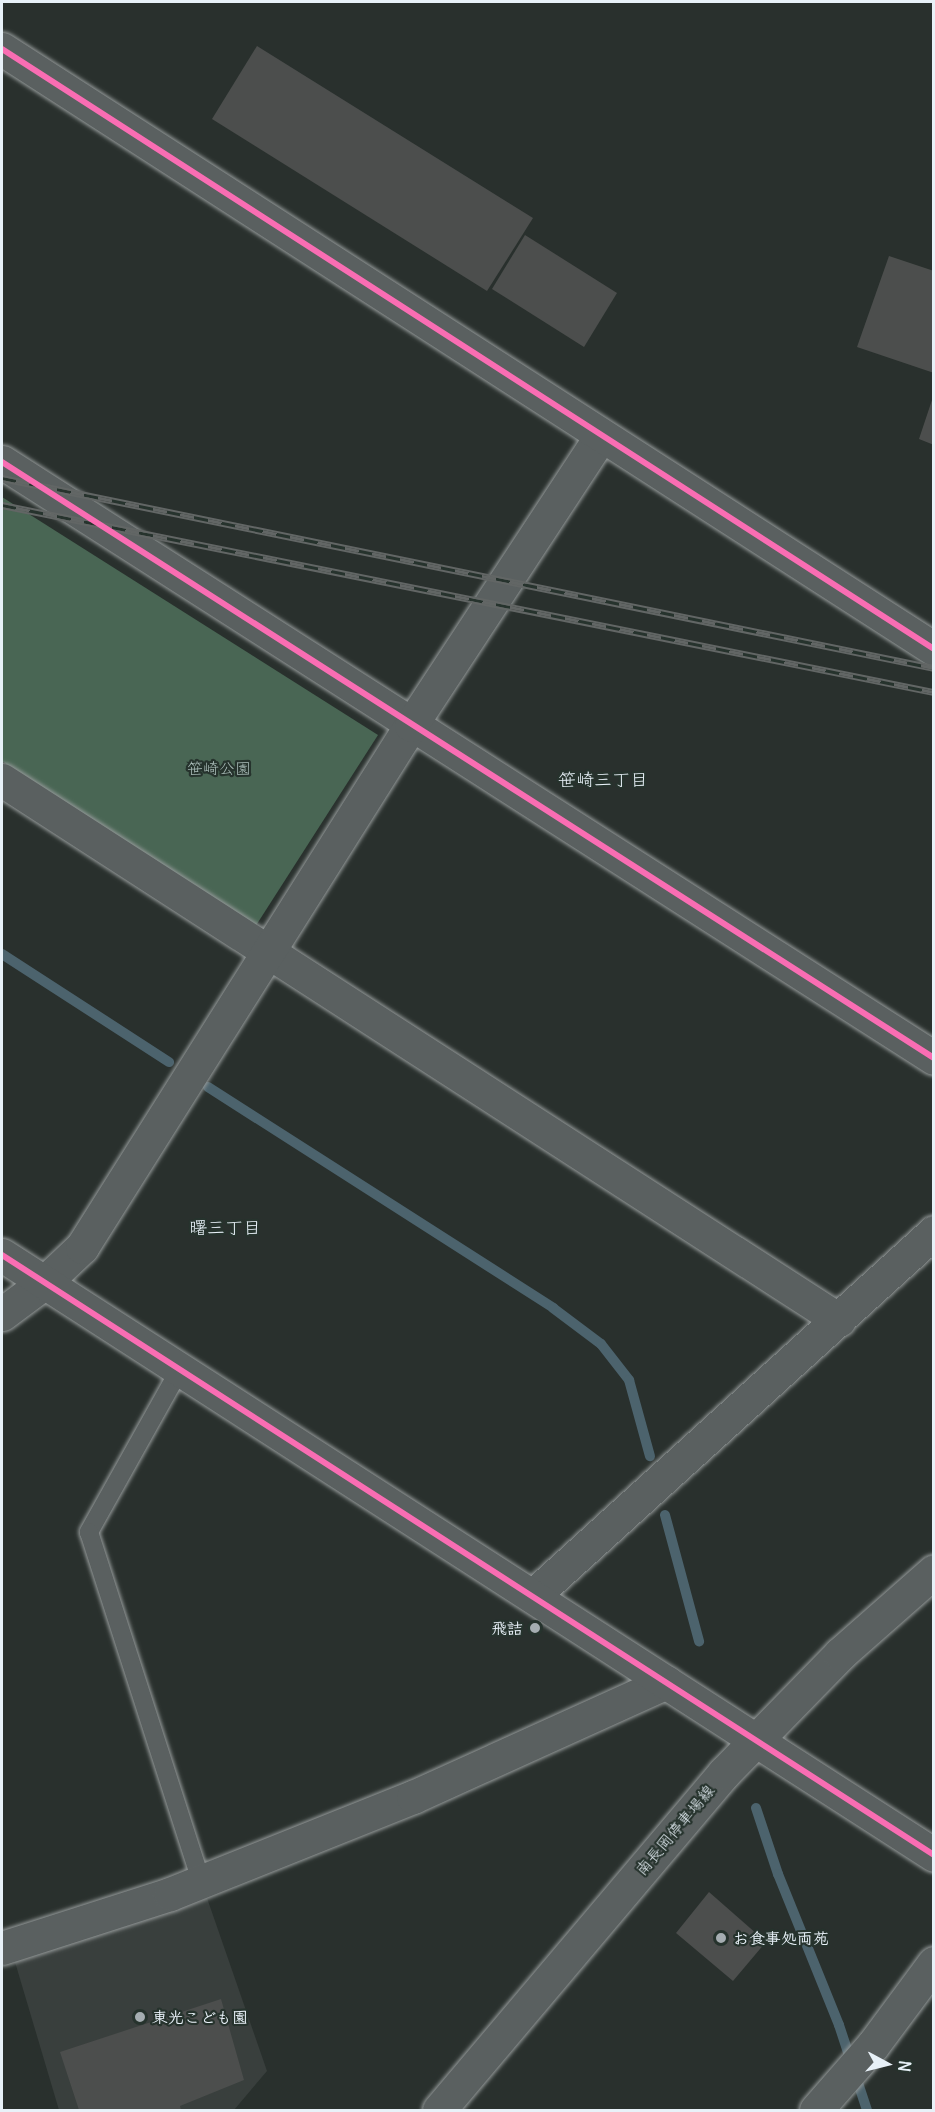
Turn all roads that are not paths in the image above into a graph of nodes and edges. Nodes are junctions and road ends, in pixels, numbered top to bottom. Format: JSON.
{"nodes":[{"id":1,"x":2,"y":49,"type":"edge"},
{"id":2,"x":600,"y":437,"type":"junction"},
{"id":3,"x":2,"y":462,"type":"edge"},
{"id":4,"x":933,"y":650,"type":"edge"},
{"id":5,"x":411,"y":725,"type":"junction"},
{"id":6,"x":2,"y":780,"type":"edge"},
{"id":7,"x":267,"y":952,"type":"junction"},
{"id":8,"x":933,"y":1058,"type":"edge"},
{"id":9,"x":933,"y":1232,"type":"edge"},
{"id":10,"x":2,"y":1255,"type":"edge"},
{"id":11,"x":45,"y":1282,"type":"junction"},
{"id":12,"x":2,"y":1314,"type":"edge"},
{"id":13,"x":839,"y":1320,"type":"junction"},
{"id":14,"x":180,"y":1369,"type":"junction"},
{"id":15,"x":930,"y":1579,"type":"edge"},
{"id":16,"x":534,"y":1595,"type":"junction"},
{"id":17,"x":666,"y":1682,"type":"junction"},
{"id":18,"x":755,"y":1740,"type":"junction"},
{"id":19,"x":933,"y":1855,"type":"edge"},
{"id":20,"x":201,"y":1881,"type":"junction"},
{"id":21,"x":2,"y":1948,"type":"edge"},
{"id":22,"x":933,"y":1964,"type":"edge"},
{"id":23,"x":439,"y":2110,"type":"edge"},
{"id":24,"x":816,"y":2110,"type":"edge"}],
"edges":[{"from":1,"to":2,"type":"street"},
{"from":2,"to":4,"type":"street"},
{"from":2,"to":5,"type":"street"},
{"from":3,"to":5,"type":"street"},
{"from":5,"to":7,"type":"street"},
{"from":5,"to":8,"type":"street"},
{"from":6,"to":7,"type":"street"},
{"from":7,"to":11,"type":"street"},
{"from":7,"to":13,"type":"street"},
{"from":9,"to":13,"type":"street"},
{"from":10,"to":11,"type":"street"},
{"from":11,"to":12,"type":"street"},
{"from":11,"to":14,"type":"street"},
{"from":13,"to":16,"type":"street"},
{"from":14,"to":16,"type":"street"},
{"from":14,"to":20,"type":"lane"},
{"from":15,"to":18,"type":"street","name":"南長岡停車場線"},
{"from":16,"to":17,"type":"street"},
{"from":17,"to":18,"type":"street"},
{"from":17,"to":20,"type":"street"},
{"from":18,"to":19,"type":"street"},
{"from":18,"to":23,"type":"street","name":"南長岡停車場線"},
{"from":20,"to":21,"type":"street"},
{"from":22,"to":24,"type":"street"}]}
